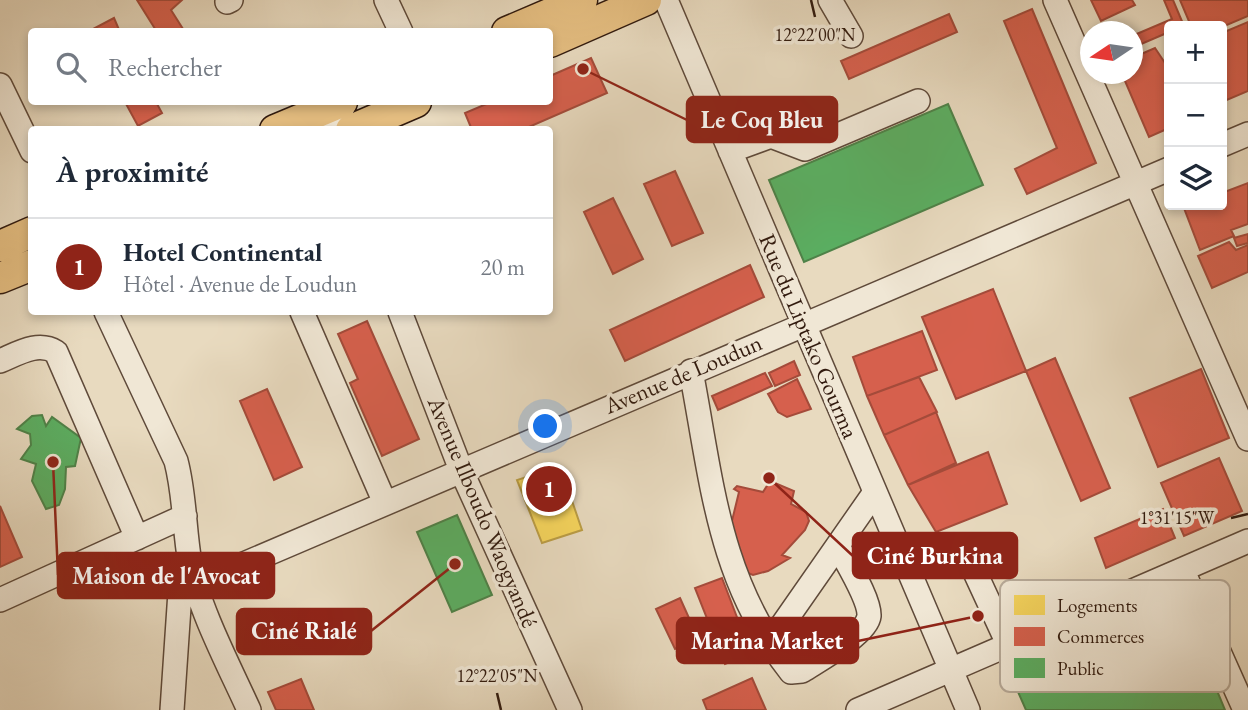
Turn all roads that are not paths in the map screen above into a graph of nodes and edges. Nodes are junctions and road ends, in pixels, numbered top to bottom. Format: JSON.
{"nodes":[{"id":1,"x":582,"y":0,"type":"edge"},
{"id":2,"x":646,"y":0,"type":"edge"},
{"id":3,"x":666,"y":0,"type":"edge"},
{"id":4,"x":830,"y":0,"type":"edge"},
{"id":5,"x":1055,"y":0,"type":"edge"},
{"id":6,"x":387,"y":5,"type":"edge"},
{"id":7,"x":379,"y":28,"type":"edge"},
{"id":8,"x":399,"y":28,"type":"edge"},
{"id":9,"x":516,"y":28,"type":"edge"},
{"id":10,"x":851,"y":36,"type":"dead end"},
{"id":11,"x":553,"y":42,"type":"edge"},
{"id":12,"x":3,"y":97,"type":"edge"},
{"id":13,"x":918,"y":101,"type":"dead end"},
{"id":14,"x":336,"y":105,"type":"edge"},
{"id":15,"x":342,"y":105,"type":"edge"},
{"id":16,"x":398,"y":111,"type":"edge"},
{"id":17,"x":285,"y":126,"type":"edge"},
{"id":18,"x":334,"y":126,"type":"edge"},
{"id":19,"x":361,"y":126,"type":"edge"},
{"id":20,"x":1248,"y":134,"type":"edge"},
{"id":21,"x":1227,"y":143,"type":"edge"},
{"id":22,"x":28,"y":144,"type":"edge"},
{"id":23,"x":730,"y":151,"type":"junction"},
{"id":24,"x":1164,"y":171,"type":"edge"},
{"id":25,"x":1135,"y":184,"type":"junction"},
{"id":26,"x":28,"y":234,"type":"edge"},
{"id":27,"x":0,"y":246,"type":"edge"},
{"id":28,"x":28,"y":267,"type":"edge"},
{"id":29,"x":0,"y":278,"type":"edge"},
{"id":30,"x":107,"y":315,"type":"edge"},
{"id":31,"x":303,"y":315,"type":"edge"},
{"id":32,"x":401,"y":315,"type":"edge"},
{"id":33,"x":803,"y":323,"type":"junction"},
{"id":34,"x":0,"y":360,"type":"edge"},
{"id":35,"x":691,"y":371,"type":"junction"},
{"id":36,"x":1248,"y":439,"type":"edge"},
{"id":37,"x":461,"y":470,"type":"junction"},
{"id":38,"x":875,"y":492,"type":"junction"},
{"id":39,"x":385,"y":503,"type":"junction"},
{"id":40,"x":186,"y":516,"type":"junction"},
{"id":41,"x":137,"y":538,"type":"junction"},
{"id":42,"x":1248,"y":541,"type":"edge"},
{"id":43,"x":838,"y":546,"type":"junction"},
{"id":44,"x":903,"y":559,"type":"junction"},
{"id":45,"x":1183,"y":571,"type":"junction"},
{"id":46,"x":194,"y":575,"type":"junction"},
{"id":47,"x":1162,"y":580,"type":"edge"},
{"id":48,"x":1187,"y":580,"type":"edge"},
{"id":49,"x":0,"y":600,"type":"edge"},
{"id":50,"x":1000,"y":626,"type":"edge"},
{"id":51,"x":769,"y":644,"type":"junction"},
{"id":52,"x":1000,"y":650,"type":"edge"},
{"id":53,"x":951,"y":671,"type":"junction"},
{"id":54,"x":1230,"y":676,"type":"edge"},
{"id":55,"x":172,"y":710,"type":"edge"},
{"id":56,"x":249,"y":710,"type":"edge"},
{"id":57,"x":570,"y":710,"type":"edge"},
{"id":58,"x":858,"y":710,"type":"edge"},
{"id":59,"x":968,"y":710,"type":"edge"},
{"id":60,"x":1245,"y":710,"type":"edge"}],
"edges":[{"from":1,"to":9,"type":"main road"},
{"from":2,"to":11,"type":"main road"},
{"from":3,"to":23,"type":"street","name":"Rue du Liptako Gourma"},
{"from":4,"to":10,"type":"street"},
{"from":5,"to":25,"type":"street"},
{"from":6,"to":7,"type":"street"},
{"from":6,"to":8,"type":"street"},
{"from":12,"to":22,"type":"street"},
{"from":13,"to":23,"type":"street"},
{"from":14,"to":17,"type":"main road"},
{"from":15,"to":18,"type":"street"},
{"from":16,"to":19,"type":"main road"},
{"from":20,"to":21,"type":"street"},
{"from":23,"to":33,"type":"street","name":"Rue du Liptako Gourma"},
{"from":24,"to":25,"type":"street","name":"Avenue de Loudun"},
{"from":25,"to":33,"type":"street","name":"Avenue de Loudun"},
{"from":25,"to":36,"type":"street"},
{"from":26,"to":27,"type":"main road"},
{"from":28,"to":29,"type":"main road"},
{"from":30,"to":40,"type":"street"},
{"from":31,"to":39,"type":"street"},
{"from":32,"to":37,"type":"street","name":"Avenue Ilboudo Waogyandé"},
{"from":33,"to":35,"type":"street","name":"Avenue de Loudun"},
{"from":33,"to":38,"type":"street","name":"Rue du Liptako Gourma"},
{"from":34,"to":41,"type":"street"},
{"from":35,"to":37,"type":"street","name":"Avenue de Loudun"},
{"from":35,"to":51,"type":"street"},
{"from":37,"to":39,"type":"street","name":"Avenue de Loudun"},
{"from":37,"to":57,"type":"street","name":"Avenue Ilboudo Waogyandé"},
{"from":38,"to":43,"type":"street"},
{"from":38,"to":44,"type":"street","name":"Rue du Liptako Gourma"},
{"from":39,"to":46,"type":"street","name":"Avenue de Loudun"},
{"from":40,"to":41,"type":"street"},
{"from":40,"to":46,"type":"street"},
{"from":41,"to":49,"type":"street"},
{"from":42,"to":45,"type":"street"},
{"from":43,"to":51,"type":"street"},
{"from":43,"to":51,"type":"street"},
{"from":44,"to":50,"type":"street"},
{"from":44,"to":53,"type":"street","name":"Rue du Liptako Gourma"},
{"from":45,"to":47,"type":"street"},
{"from":45,"to":48,"type":"street"},
{"from":46,"to":55,"type":"street"},
{"from":46,"to":56,"type":"street"},
{"from":52,"to":53,"type":"street"},
{"from":53,"to":58,"type":"street"},
{"from":53,"to":59,"type":"street","name":"Rue du Liptako Gourma"},
{"from":54,"to":60,"type":"street"}]}
